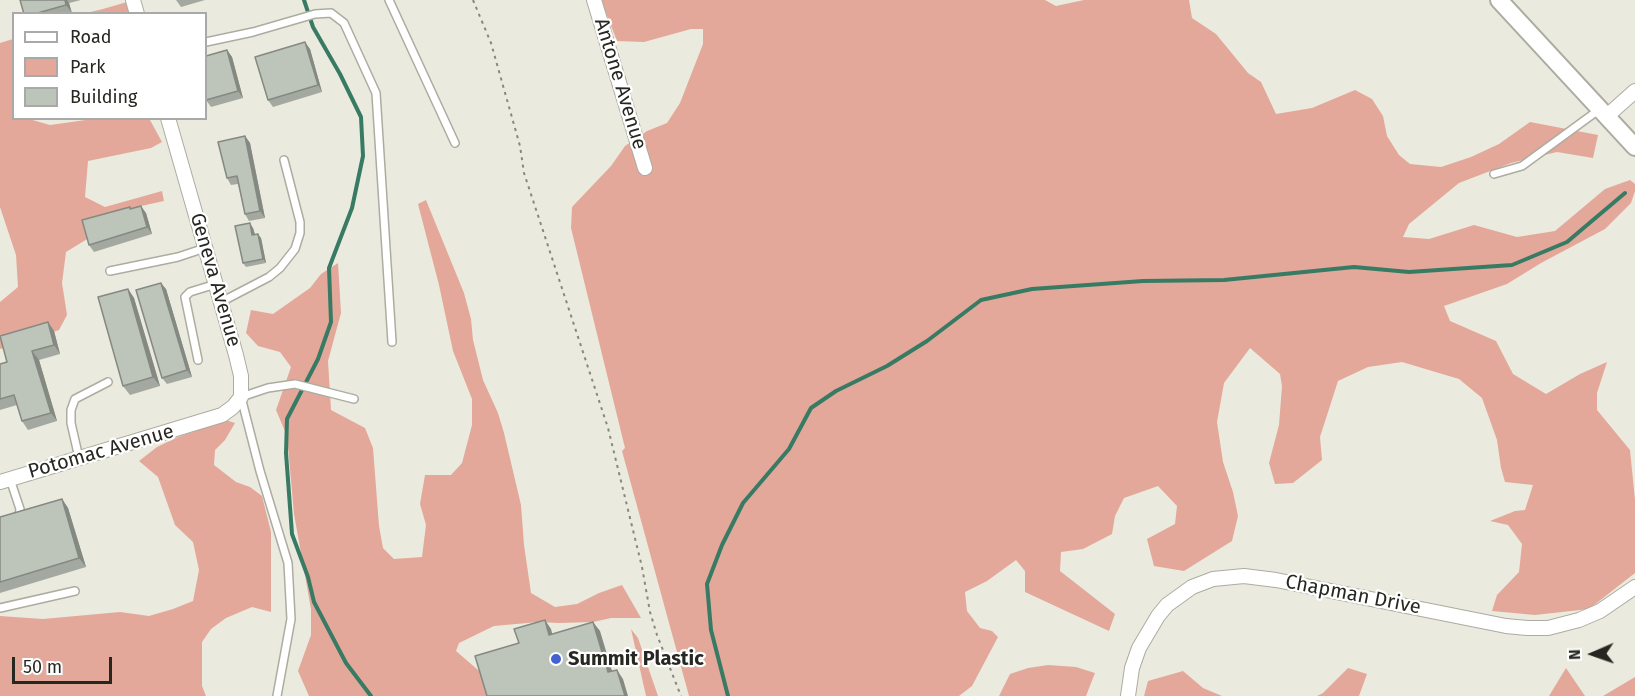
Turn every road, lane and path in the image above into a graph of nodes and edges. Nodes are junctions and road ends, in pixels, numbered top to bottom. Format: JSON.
{"nodes":[{"id":1,"x":389,"y":0,"type":"edge"},
{"id":2,"x":473,"y":0,"type":"edge"},
{"id":3,"x":594,"y":0,"type":"edge"},
{"id":4,"x":1499,"y":0,"type":"edge"},
{"id":5,"x":207,"y":42,"type":"edge"},
{"id":6,"x":1635,"y":92,"type":"edge"},
{"id":7,"x":1603,"y":112,"type":"junction"},
{"id":8,"x":169,"y":120,"type":"edge"},
{"id":9,"x":455,"y":143,"type":"dead end"},
{"id":10,"x":1635,"y":147,"type":"edge"},
{"id":11,"x":284,"y":160,"type":"dead end"},
{"id":12,"x":645,"y":168,"type":"dead end"},
{"id":13,"x":1494,"y":174,"type":"dead end"},
{"id":14,"x":205,"y":248,"type":"junction"},
{"id":15,"x":110,"y":271,"type":"dead end"},
{"id":16,"x":216,"y":284,"type":"junction"},
{"id":17,"x":221,"y":302,"type":"junction"},
{"id":18,"x":392,"y":342,"type":"dead end"},
{"id":19,"x":198,"y":360,"type":"dead end"},
{"id":20,"x":108,"y":382,"type":"dead end"},
{"id":21,"x":241,"y":397,"type":"junction"},
{"id":22,"x":354,"y":399,"type":"dead end"},
{"id":23,"x":79,"y":458,"type":"junction"},
{"id":24,"x":5,"y":480,"type":"edge"},
{"id":25,"x":0,"y":524,"type":"edge"},
{"id":26,"x":1635,"y":587,"type":"edge"},
{"id":27,"x":75,"y":591,"type":"dead end"},
{"id":28,"x":0,"y":608,"type":"edge"},
{"id":29,"x":277,"y":696,"type":"edge"},
{"id":30,"x":681,"y":696,"type":"edge"},
{"id":31,"x":1128,"y":696,"type":"edge"}],
"edges":[{"from":1,"to":9,"type":"lane"},
{"from":2,"to":30,"type":"path"},
{"from":3,"to":12,"type":"street","name":"Antone Avenue"},
{"from":4,"to":7,"type":"street"},
{"from":5,"to":18,"type":"lane"},
{"from":6,"to":7,"type":"street"},
{"from":7,"to":10,"type":"street"},
{"from":7,"to":13,"type":"lane"},
{"from":8,"to":14,"type":"street","name":"Geneva Avenue"},
{"from":11,"to":17,"type":"lane"},
{"from":14,"to":15,"type":"lane"},
{"from":14,"to":16,"type":"street","name":"Geneva Avenue"},
{"from":16,"to":17,"type":"street","name":"Geneva Avenue"},
{"from":16,"to":19,"type":"lane"},
{"from":17,"to":21,"type":"street","name":"Geneva Avenue"},
{"from":20,"to":23,"type":"lane"},
{"from":21,"to":22,"type":"lane"},
{"from":21,"to":23,"type":"street","name":"Potomac Avenue"},
{"from":21,"to":29,"type":"lane"},
{"from":23,"to":24,"type":"street","name":"Potomac Avenue"},
{"from":24,"to":25,"type":"lane"},
{"from":26,"to":31,"type":"street","name":"Chapman Drive"},
{"from":27,"to":28,"type":"lane"}]}
